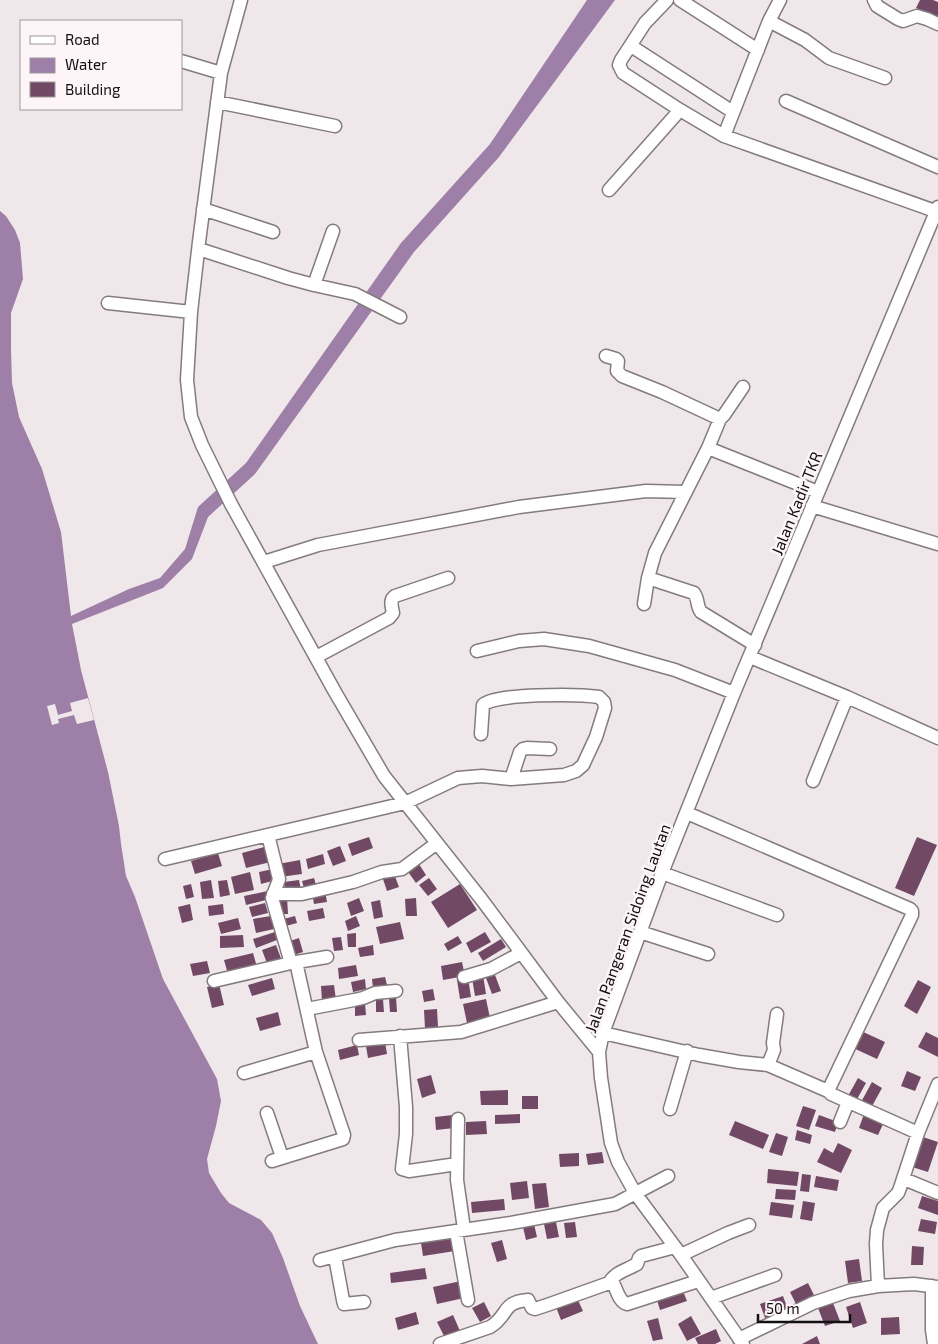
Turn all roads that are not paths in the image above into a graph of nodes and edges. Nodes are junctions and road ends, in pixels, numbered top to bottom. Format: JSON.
{"nodes":[{"id":1,"x":241,"y":0,"type":"edge"},
{"id":2,"x":667,"y":0,"type":"edge"},
{"id":3,"x":680,"y":0,"type":"edge"},
{"id":4,"x":780,"y":0,"type":"edge"},
{"id":5,"x":874,"y":0,"type":"edge"},
{"id":6,"x":769,"y":21,"type":"junction"},
{"id":7,"x":938,"y":24,"type":"edge"},
{"id":8,"x":631,"y":46,"type":"junction"},
{"id":9,"x":758,"y":50,"type":"junction"},
{"id":10,"x":182,"y":61,"type":"edge"},
{"id":11,"x":222,"y":73,"type":"junction"},
{"id":12,"x":885,"y":78,"type":"dead end"},
{"id":13,"x":786,"y":101,"type":"dead end"},
{"id":14,"x":217,"y":102,"type":"junction"},
{"id":15,"x":680,"y":110,"type":"junction"},
{"id":16,"x":733,"y":112,"type":"junction"},
{"id":17,"x":335,"y":126,"type":"dead end"},
{"id":18,"x":724,"y":136,"type":"junction"},
{"id":19,"x":938,"y":167,"type":"edge"},
{"id":20,"x":609,"y":190,"type":"dead end"},
{"id":21,"x":203,"y":209,"type":"junction"},
{"id":22,"x":937,"y":210,"type":"edge"},
{"id":23,"x":333,"y":231,"type":"dead end"},
{"id":24,"x":273,"y":232,"type":"dead end"},
{"id":25,"x":199,"y":249,"type":"junction"},
{"id":26,"x":314,"y":285,"type":"junction"},
{"id":27,"x":108,"y":303,"type":"dead end"},
{"id":28,"x":191,"y":312,"type":"junction"},
{"id":29,"x":400,"y":317,"type":"dead end"},
{"id":30,"x":606,"y":356,"type":"dead end"},
{"id":31,"x":743,"y":387,"type":"dead end"},
{"id":32,"x":720,"y":419,"type":"junction"},
{"id":33,"x":708,"y":448,"type":"junction"},
{"id":34,"x":685,"y":492,"type":"junction"},
{"id":35,"x":818,"y":492,"type":"junction"},
{"id":36,"x":812,"y":506,"type":"junction"},
{"id":37,"x":938,"y":544,"type":"edge"},
{"id":38,"x":264,"y":562,"type":"junction"},
{"id":39,"x":448,"y":578,"type":"dead end"},
{"id":40,"x":648,"y":578,"type":"junction"},
{"id":41,"x":644,"y":604,"type":"dead end"},
{"id":42,"x":755,"y":645,"type":"junction"},
{"id":43,"x":477,"y":652,"type":"dead end"},
{"id":44,"x":316,"y":657,"type":"junction"},
{"id":45,"x":750,"y":658,"type":"junction"},
{"id":46,"x":734,"y":693,"type":"junction"},
{"id":47,"x":847,"y":697,"type":"junction"},
{"id":48,"x":482,"y":734,"type":"dead end"},
{"id":49,"x":938,"y":738,"type":"edge"},
{"id":50,"x":550,"y":749,"type":"dead end"},
{"id":51,"x":511,"y":779,"type":"junction"},
{"id":52,"x":813,"y":781,"type":"dead end"},
{"id":53,"x":405,"y":802,"type":"junction"},
{"id":54,"x":687,"y":813,"type":"junction"},
{"id":55,"x":268,"y":835,"type":"junction"},
{"id":56,"x":437,"y":843,"type":"junction"},
{"id":57,"x":165,"y":859,"type":"dead end"},
{"id":58,"x":662,"y":873,"type":"junction"},
{"id":59,"x":273,"y":894,"type":"junction"},
{"id":60,"x":777,"y":915,"type":"dead end"},
{"id":61,"x":640,"y":932,"type":"junction"},
{"id":62,"x":521,"y":953,"type":"junction"},
{"id":63,"x":708,"y":954,"type":"dead end"},
{"id":64,"x":328,"y":957,"type":"dead end"},
{"id":65,"x":293,"y":963,"type":"junction"},
{"id":66,"x":464,"y":977,"type":"dead end"},
{"id":67,"x":214,"y":981,"type":"dead end"},
{"id":68,"x":396,"y":990,"type":"dead end"},
{"id":69,"x":558,"y":1002,"type":"junction"},
{"id":70,"x":307,"y":1009,"type":"junction"},
{"id":71,"x":777,"y":1014,"type":"dead end"},
{"id":72,"x":603,"y":1033,"type":"junction"},
{"id":73,"x":407,"y":1036,"type":"junction"},
{"id":74,"x":359,"y":1040,"type":"dead end"},
{"id":75,"x":316,"y":1052,"type":"junction"},
{"id":76,"x":599,"y":1052,"type":"junction"},
{"id":77,"x":688,"y":1052,"type":"junction"},
{"id":78,"x":768,"y":1065,"type":"junction"},
{"id":79,"x":244,"y":1073,"type":"dead end"},
{"id":80,"x":938,"y":1084,"type":"edge"},
{"id":81,"x":828,"y":1091,"type":"junction"},
{"id":82,"x":848,"y":1102,"type":"junction"},
{"id":83,"x":670,"y":1109,"type":"dead end"},
{"id":84,"x":933,"y":1112,"type":"edge"},
{"id":85,"x":267,"y":1113,"type":"dead end"},
{"id":86,"x":458,"y":1119,"type":"dead end"},
{"id":87,"x":840,"y":1122,"type":"dead end"},
{"id":88,"x":918,"y":1133,"type":"junction"},
{"id":89,"x":457,"y":1164,"type":"junction"},
{"id":90,"x":668,"y":1176,"type":"dead end"},
{"id":91,"x":904,"y":1179,"type":"junction"},
{"id":92,"x":636,"y":1193,"type":"junction"},
{"id":93,"x":938,"y":1193,"type":"edge"},
{"id":94,"x":749,"y":1225,"type":"dead end"},
{"id":95,"x":460,"y":1230,"type":"junction"},
{"id":96,"x":678,"y":1251,"type":"junction"},
{"id":97,"x":335,"y":1257,"type":"junction"},
{"id":98,"x":320,"y":1260,"type":"dead end"},
{"id":99,"x":775,"y":1275,"type":"dead end"},
{"id":100,"x":698,"y":1281,"type":"junction"},
{"id":101,"x":609,"y":1283,"type":"junction"},
{"id":102,"x":878,"y":1286,"type":"junction"},
{"id":103,"x":935,"y":1286,"type":"edge"},
{"id":104,"x":712,"y":1298,"type":"junction"},
{"id":105,"x":468,"y":1300,"type":"dead end"},
{"id":106,"x":364,"y":1302,"type":"dead end"},
{"id":107,"x":741,"y":1342,"type":"edge"},
{"id":108,"x":444,"y":1343,"type":"edge"},
{"id":109,"x":934,"y":1344,"type":"edge"}],
"edges":[{"from":1,"to":11,"type":"street"},
{"from":2,"to":8,"type":"street"},
{"from":3,"to":9,"type":"street"},
{"from":4,"to":6,"type":"street"},
{"from":5,"to":7,"type":"street"},
{"from":6,"to":9,"type":"street"},
{"from":6,"to":12,"type":"street"},
{"from":8,"to":15,"type":"street"},
{"from":8,"to":16,"type":"street"},
{"from":9,"to":16,"type":"street"},
{"from":10,"to":11,"type":"street"},
{"from":11,"to":14,"type":"street"},
{"from":13,"to":19,"type":"street"},
{"from":14,"to":17,"type":"street"},
{"from":14,"to":21,"type":"street"},
{"from":15,"to":18,"type":"street"},
{"from":15,"to":20,"type":"street"},
{"from":16,"to":18,"type":"street"},
{"from":18,"to":22,"type":"street"},
{"from":21,"to":24,"type":"street"},
{"from":21,"to":25,"type":"street"},
{"from":22,"to":35,"type":"street","name":"Jalan Kadir TKR"},
{"from":23,"to":26,"type":"street"},
{"from":25,"to":26,"type":"street"},
{"from":25,"to":28,"type":"street"},
{"from":26,"to":29,"type":"street"},
{"from":27,"to":28,"type":"street"},
{"from":28,"to":38,"type":"street"},
{"from":30,"to":32,"type":"street"},
{"from":31,"to":32,"type":"street"},
{"from":32,"to":33,"type":"street"},
{"from":33,"to":34,"type":"street"},
{"from":33,"to":35,"type":"street"},
{"from":34,"to":38,"type":"street"},
{"from":34,"to":40,"type":"street"},
{"from":35,"to":36,"type":"street","name":"Jalan Kadir TKR"},
{"from":36,"to":37,"type":"street"},
{"from":36,"to":42,"type":"street","name":"Jalan Kadir TKR"},
{"from":38,"to":44,"type":"street"},
{"from":39,"to":44,"type":"street"},
{"from":40,"to":41,"type":"street"},
{"from":40,"to":42,"type":"street"},
{"from":42,"to":45,"type":"street","name":"Jalan Kadir TKR"},
{"from":43,"to":46,"type":"street"},
{"from":44,"to":53,"type":"street"},
{"from":45,"to":46,"type":"street","name":"Jalan Kadir TKR"},
{"from":45,"to":47,"type":"street"},
{"from":46,"to":54,"type":"street","name":"Jalan Kadir TKR"},
{"from":47,"to":49,"type":"street"},
{"from":47,"to":52,"type":"street"},
{"from":48,"to":51,"type":"street"},
{"from":50,"to":51,"type":"street"},
{"from":51,"to":53,"type":"street"},
{"from":53,"to":55,"type":"street"},
{"from":53,"to":56,"type":"street"},
{"from":54,"to":58,"type":"street","name":"Jalan Pangeran Sidoing Lautan"},
{"from":54,"to":81,"type":"street"},
{"from":55,"to":57,"type":"street"},
{"from":55,"to":59,"type":"street"},
{"from":56,"to":59,"type":"street"},
{"from":56,"to":62,"type":"street"},
{"from":58,"to":60,"type":"street"},
{"from":58,"to":61,"type":"street","name":"Jalan Pangeran Sidoing Lautan"},
{"from":59,"to":65,"type":"street"},
{"from":61,"to":63,"type":"street"},
{"from":61,"to":72,"type":"street","name":"Jalan Pangeran Sidoing Lautan"},
{"from":62,"to":66,"type":"street"},
{"from":62,"to":69,"type":"street"},
{"from":64,"to":65,"type":"street"},
{"from":65,"to":67,"type":"street"},
{"from":65,"to":70,"type":"street"},
{"from":68,"to":70,"type":"street"},
{"from":69,"to":73,"type":"street"},
{"from":69,"to":76,"type":"street"},
{"from":70,"to":75,"type":"street"},
{"from":71,"to":78,"type":"street"},
{"from":72,"to":76,"type":"street","name":"Jalan Pangeran Sidoing Lautan"},
{"from":72,"to":77,"type":"street"},
{"from":73,"to":74,"type":"street"},
{"from":73,"to":89,"type":"street"},
{"from":75,"to":79,"type":"street"},
{"from":75,"to":85,"type":"street"},
{"from":76,"to":92,"type":"street","name":"Jalan Pangeran Sidoing Lautan"},
{"from":77,"to":78,"type":"street"},
{"from":77,"to":83,"type":"street"},
{"from":78,"to":81,"type":"street"},
{"from":80,"to":84,"type":"street"},
{"from":81,"to":82,"type":"street"},
{"from":82,"to":87,"type":"street"},
{"from":82,"to":88,"type":"street"},
{"from":84,"to":88,"type":"street"},
{"from":86,"to":89,"type":"street"},
{"from":88,"to":91,"type":"street"},
{"from":89,"to":95,"type":"street"},
{"from":90,"to":92,"type":"street"},
{"from":91,"to":93,"type":"street"},
{"from":91,"to":102,"type":"street"},
{"from":92,"to":95,"type":"street"},
{"from":92,"to":96,"type":"street","name":"Jalan Pangeran Sidoing Lautan"},
{"from":94,"to":96,"type":"street"},
{"from":95,"to":97,"type":"street"},
{"from":95,"to":105,"type":"street"},
{"from":96,"to":100,"type":"street","name":"Jalan Pangeran Sidoing Lautan"},
{"from":96,"to":101,"type":"street"},
{"from":97,"to":98,"type":"street"},
{"from":97,"to":106,"type":"street"},
{"from":99,"to":104,"type":"street"},
{"from":100,"to":101,"type":"street"},
{"from":100,"to":104,"type":"street","name":"Jalan Pangeran Sidoing Lautan"},
{"from":101,"to":108,"type":"street"},
{"from":102,"to":103,"type":"street"},
{"from":102,"to":107,"type":"street"},
{"from":103,"to":109,"type":"street"},
{"from":104,"to":107,"type":"street","name":"Jalan Pangeran Sidoing Lautan"}]}
